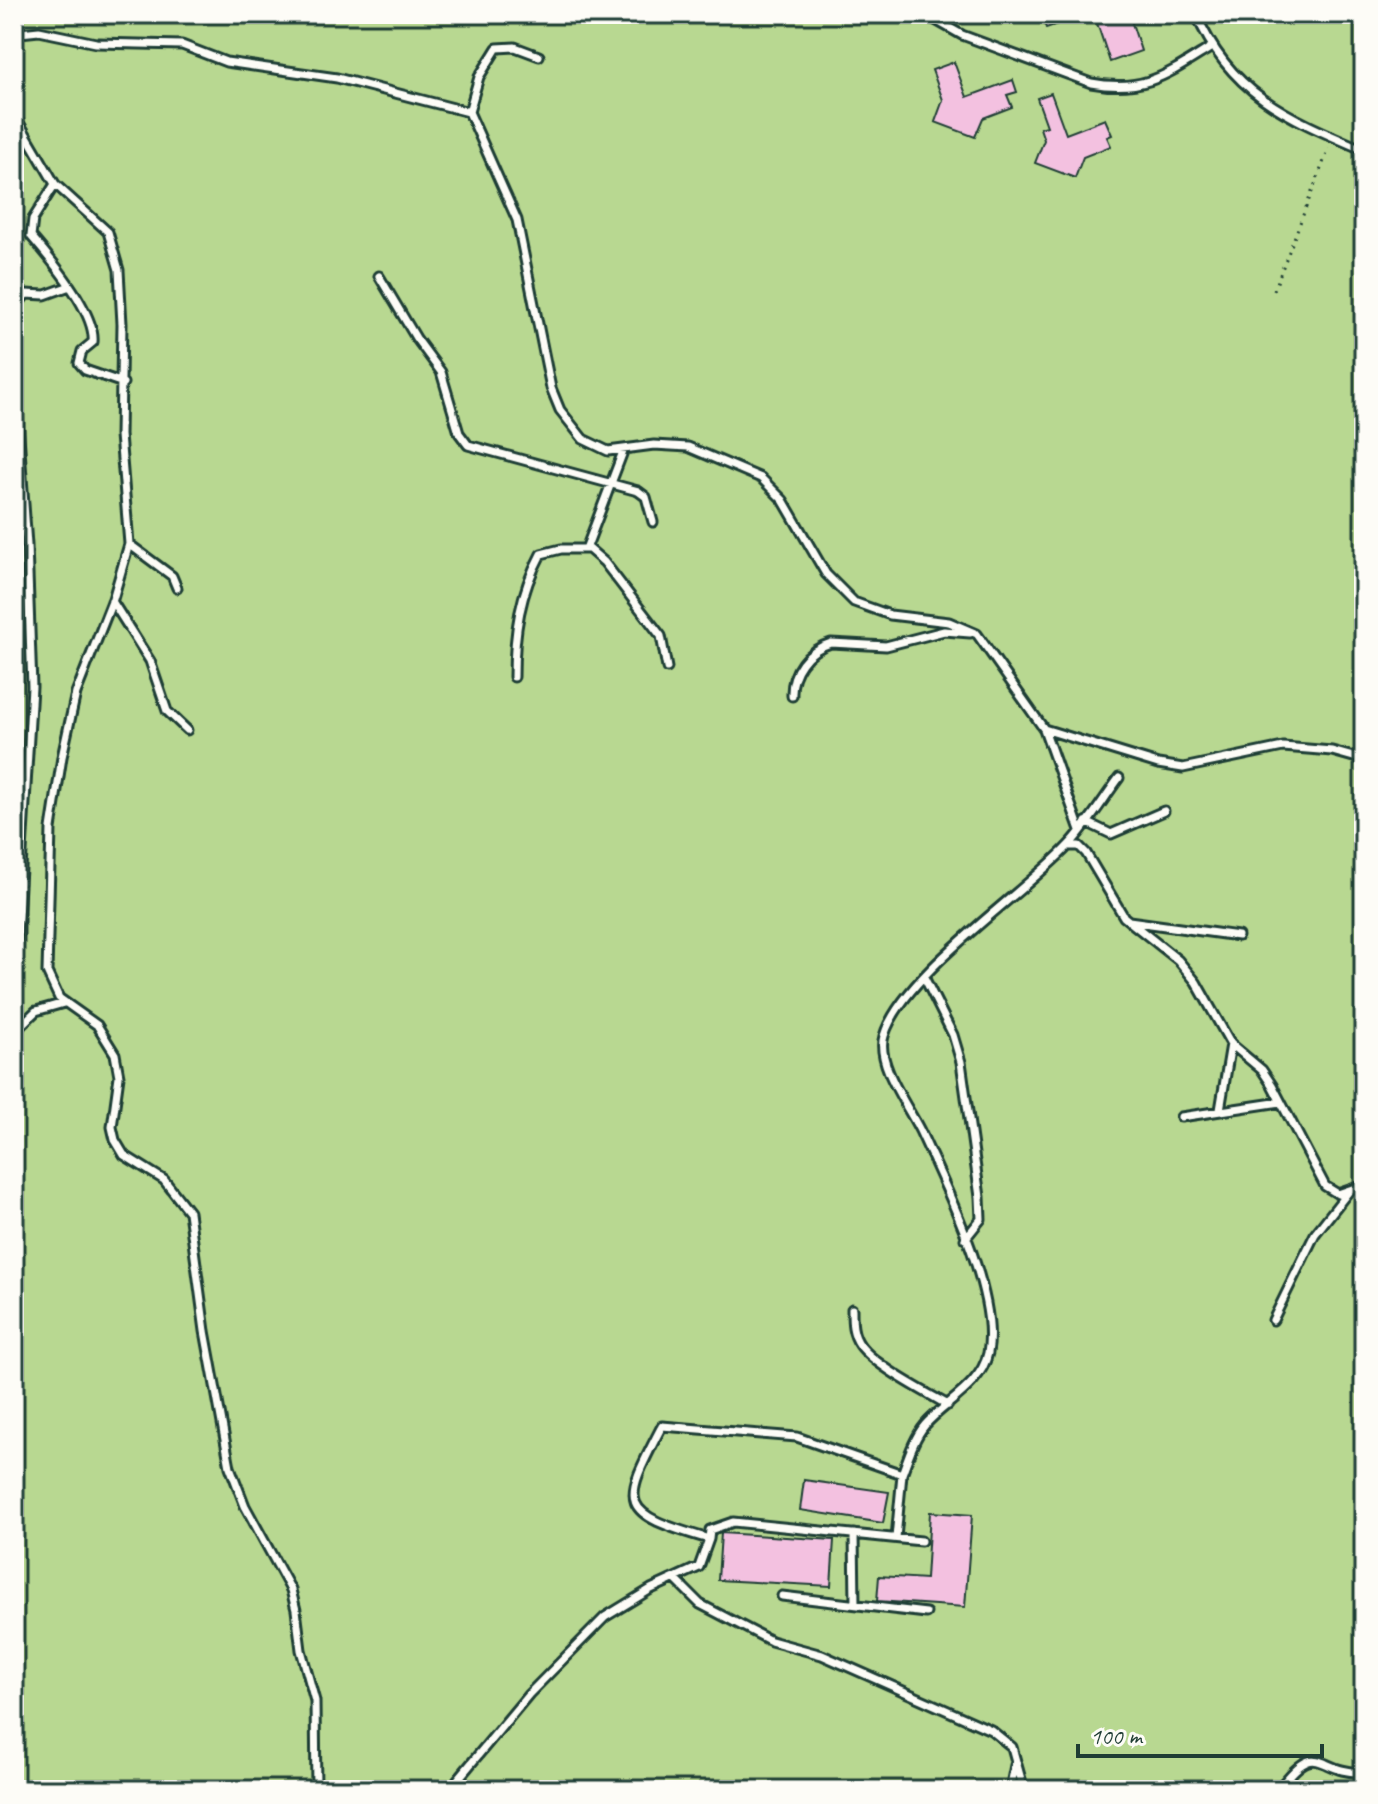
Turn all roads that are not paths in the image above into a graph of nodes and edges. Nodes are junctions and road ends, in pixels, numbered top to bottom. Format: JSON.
{"nodes":[{"id":1,"x":925,"y":14,"type":"edge"},
{"id":2,"x":1196,"y":14,"type":"edge"},
{"id":3,"x":14,"y":39,"type":"edge"},
{"id":4,"x":1210,"y":48,"type":"junction"},
{"id":5,"x":539,"y":56,"type":"dead end"},
{"id":6,"x":469,"y":112,"type":"junction"},
{"id":7,"x":14,"y":114,"type":"edge"},
{"id":8,"x":1364,"y":150,"type":"edge"},
{"id":9,"x":55,"y":184,"type":"junction"},
{"id":10,"x":379,"y":276,"type":"dead end"},
{"id":11,"x":70,"y":286,"type":"junction"},
{"id":12,"x":123,"y":383,"type":"junction"},
{"id":13,"x":624,"y":449,"type":"junction"},
{"id":14,"x":611,"y":483,"type":"junction"},
{"id":15,"x":653,"y":522,"type":"dead end"},
{"id":16,"x":129,"y":544,"type":"junction"},
{"id":17,"x":586,"y":549,"type":"junction"},
{"id":18,"x":177,"y":588,"type":"dead end"},
{"id":19,"x":112,"y":601,"type":"junction"},
{"id":20,"x":977,"y":634,"type":"junction"},
{"id":21,"x":667,"y":668,"type":"dead end"},
{"id":22,"x":514,"y":677,"type":"dead end"},
{"id":23,"x":792,"y":696,"type":"dead end"},
{"id":24,"x":1044,"y":729,"type":"junction"},
{"id":25,"x":187,"y":730,"type":"dead end"},
{"id":26,"x":1364,"y":760,"type":"edge"},
{"id":27,"x":1119,"y":778,"type":"dead end"},
{"id":28,"x":1164,"y":811,"type":"dead end"},
{"id":29,"x":1086,"y":822,"type":"junction"},
{"id":30,"x":1080,"y":830,"type":"junction"},
{"id":31,"x":1069,"y":846,"type":"junction"},
{"id":32,"x":1127,"y":921,"type":"junction"},
{"id":33,"x":1238,"y":936,"type":"dead end"},
{"id":34,"x":924,"y":977,"type":"junction"},
{"id":35,"x":14,"y":984,"type":"edge"},
{"id":36,"x":66,"y":1003,"type":"junction"},
{"id":37,"x":14,"y":1031,"type":"edge"},
{"id":38,"x":1231,"y":1044,"type":"junction"},
{"id":39,"x":1281,"y":1102,"type":"junction"},
{"id":40,"x":1220,"y":1110,"type":"junction"},
{"id":41,"x":1181,"y":1117,"type":"dead end"},
{"id":42,"x":1364,"y":1185,"type":"edge"},
{"id":43,"x":1349,"y":1190,"type":"junction"},
{"id":44,"x":965,"y":1239,"type":"junction"},
{"id":45,"x":852,"y":1309,"type":"dead end"},
{"id":46,"x":1273,"y":1320,"type":"dead end"},
{"id":47,"x":948,"y":1405,"type":"junction"},
{"id":48,"x":902,"y":1474,"type":"junction"},
{"id":49,"x":854,"y":1534,"type":"junction"},
{"id":50,"x":896,"y":1538,"type":"junction"},
{"id":51,"x":709,"y":1539,"type":"junction"},
{"id":52,"x":921,"y":1541,"type":"dead end"},
{"id":53,"x":675,"y":1579,"type":"junction"},
{"id":54,"x":782,"y":1596,"type":"dead end"},
{"id":55,"x":855,"y":1603,"type":"junction"},
{"id":56,"x":926,"y":1613,"type":"dead end"},
{"id":57,"x":1016,"y":1760,"type":"junction"},
{"id":58,"x":1364,"y":1772,"type":"edge"},
{"id":59,"x":316,"y":1790,"type":"edge"},
{"id":60,"x":449,"y":1790,"type":"edge"},
{"id":61,"x":1010,"y":1790,"type":"edge"},
{"id":62,"x":1024,"y":1790,"type":"edge"},
{"id":63,"x":1278,"y":1790,"type":"edge"}],
"edges":[{"from":1,"to":4,"type":"lane"},
{"from":2,"to":4,"type":"lane"},
{"from":3,"to":6,"type":"lane"},
{"from":4,"to":8,"type":"lane"},
{"from":5,"to":6,"type":"lane"},
{"from":6,"to":13,"type":"lane"},
{"from":7,"to":9,"type":"lane"},
{"from":9,"to":11,"type":"lane"},
{"from":9,"to":12,"type":"lane"},
{"from":10,"to":14,"type":"lane"},
{"from":11,"to":12,"type":"lane"},
{"from":11,"to":35,"type":"lane"},
{"from":12,"to":16,"type":"lane"},
{"from":13,"to":14,"type":"lane"},
{"from":13,"to":20,"type":"lane"},
{"from":14,"to":15,"type":"lane"},
{"from":14,"to":17,"type":"lane"},
{"from":16,"to":18,"type":"lane"},
{"from":16,"to":19,"type":"lane"},
{"from":17,"to":21,"type":"lane"},
{"from":17,"to":22,"type":"lane"},
{"from":19,"to":25,"type":"lane"},
{"from":19,"to":36,"type":"lane"},
{"from":20,"to":23,"type":"lane"},
{"from":20,"to":24,"type":"lane"},
{"from":24,"to":26,"type":"lane"},
{"from":24,"to":30,"type":"lane"},
{"from":27,"to":29,"type":"lane"},
{"from":28,"to":29,"type":"lane"},
{"from":29,"to":30,"type":"lane"},
{"from":30,"to":31,"type":"lane"},
{"from":31,"to":32,"type":"lane"},
{"from":31,"to":34,"type":"lane"},
{"from":32,"to":33,"type":"lane"},
{"from":32,"to":38,"type":"lane"},
{"from":34,"to":44,"type":"lane"},
{"from":34,"to":44,"type":"lane"},
{"from":36,"to":37,"type":"lane"},
{"from":36,"to":59,"type":"lane"},
{"from":38,"to":39,"type":"lane"},
{"from":38,"to":40,"type":"lane"},
{"from":39,"to":40,"type":"lane"},
{"from":39,"to":43,"type":"lane"},
{"from":40,"to":41,"type":"lane"},
{"from":42,"to":43,"type":"lane"},
{"from":43,"to":46,"type":"lane"},
{"from":44,"to":47,"type":"lane"},
{"from":45,"to":47,"type":"lane"},
{"from":47,"to":48,"type":"lane"},
{"from":48,"to":50,"type":"lane"},
{"from":48,"to":51,"type":"lane"},
{"from":49,"to":50,"type":"lane"},
{"from":49,"to":51,"type":"lane"},
{"from":49,"to":55,"type":"lane"},
{"from":50,"to":52,"type":"lane"},
{"from":51,"to":53,"type":"lane"},
{"from":53,"to":57,"type":"lane"},
{"from":53,"to":60,"type":"lane"},
{"from":54,"to":55,"type":"lane"},
{"from":55,"to":56,"type":"lane"},
{"from":57,"to":61,"type":"lane"},
{"from":57,"to":62,"type":"lane"},
{"from":58,"to":63,"type":"lane"}]}
